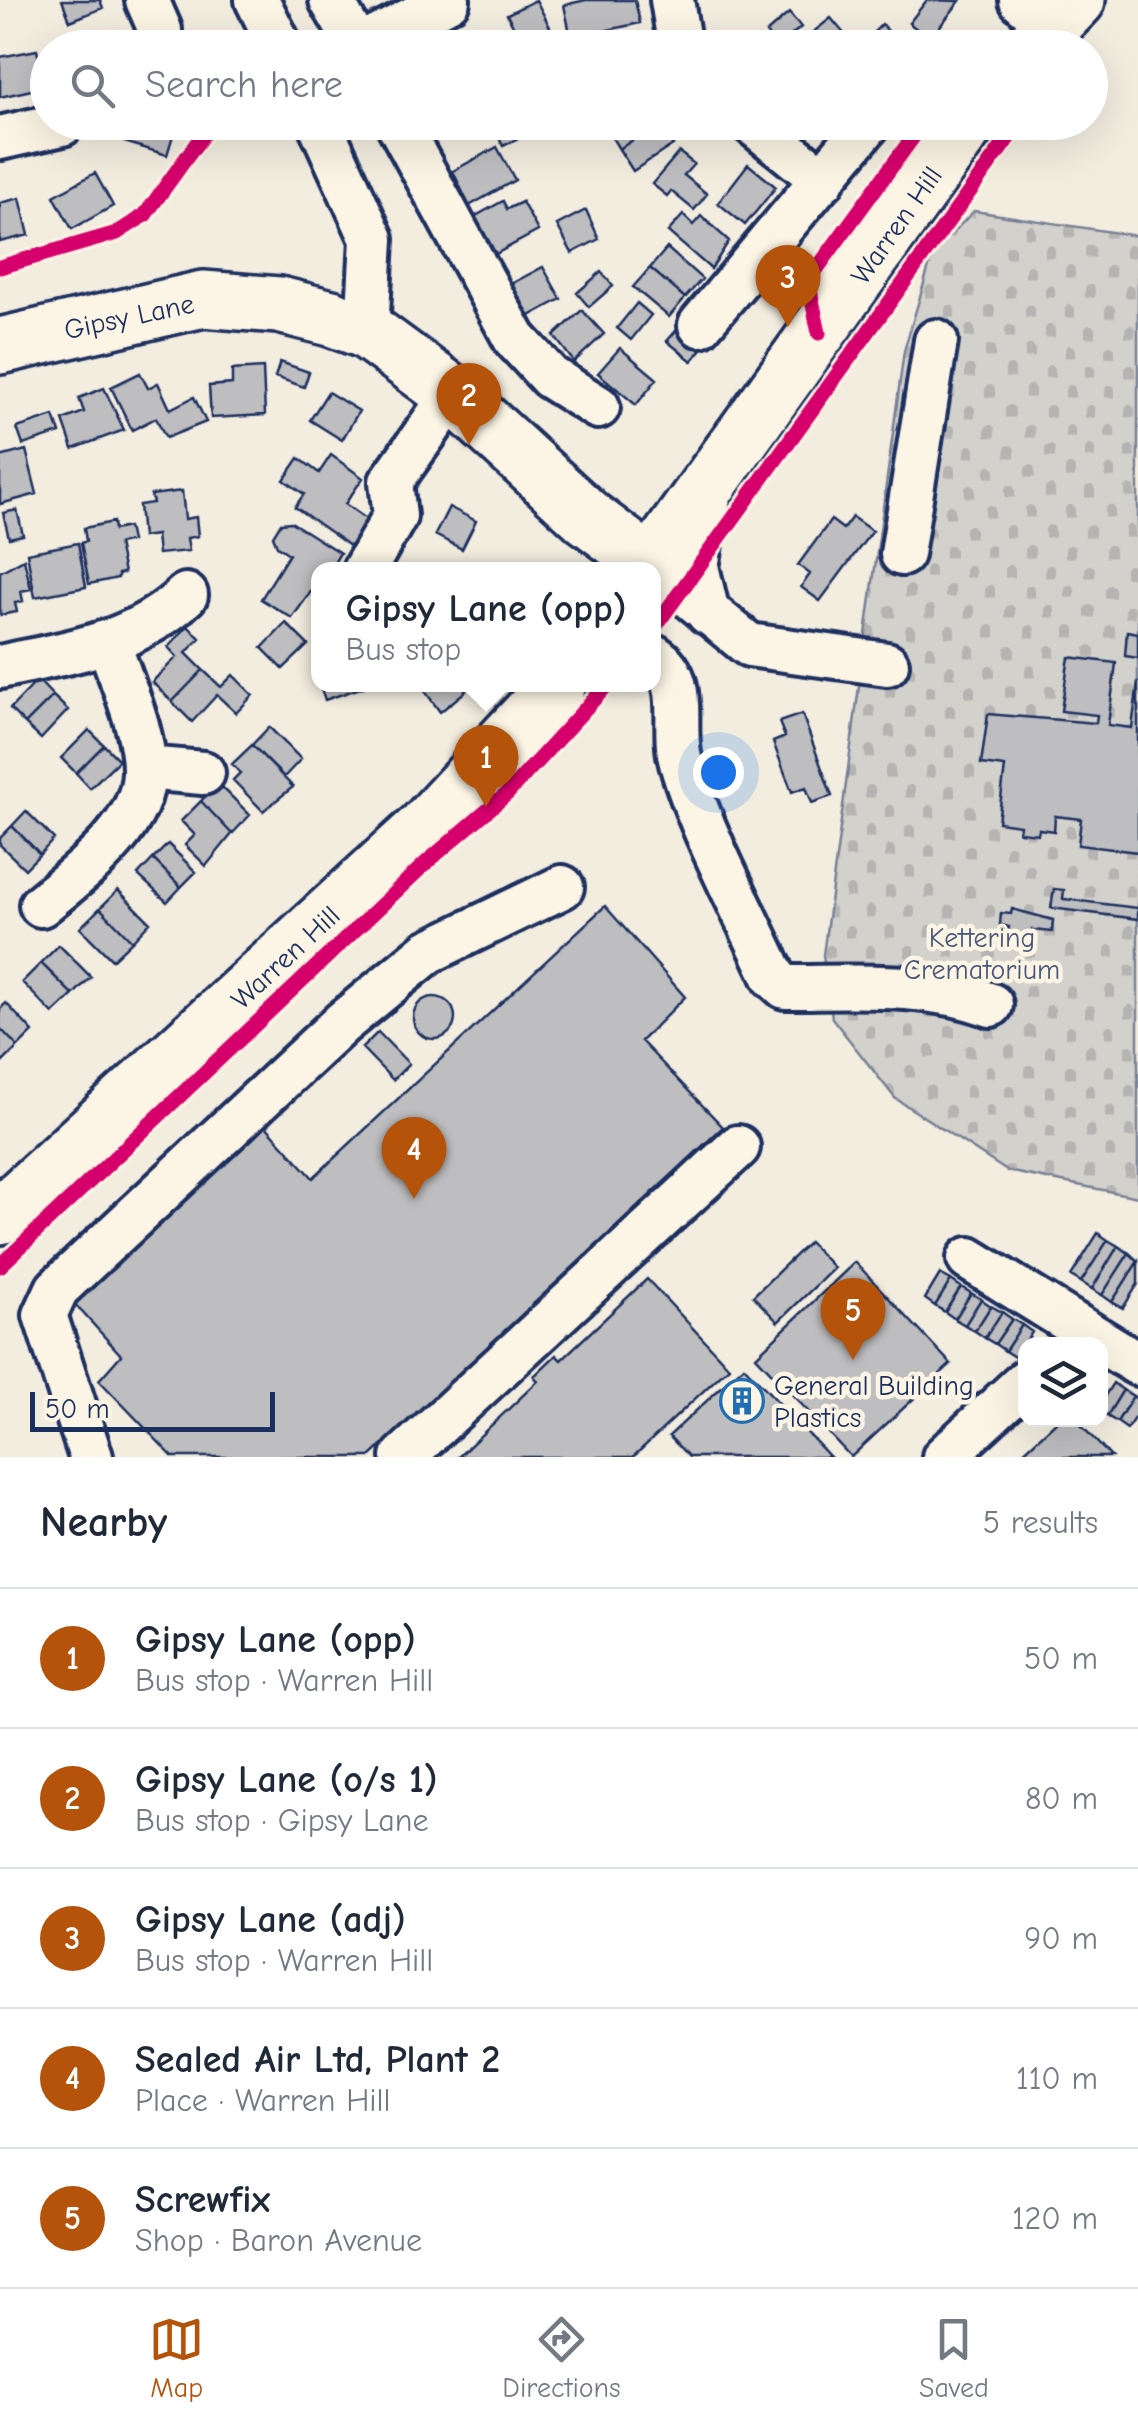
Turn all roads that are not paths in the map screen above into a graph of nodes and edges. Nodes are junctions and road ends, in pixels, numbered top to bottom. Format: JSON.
{"nodes":[{"id":1,"x":257,"y":0,"type":"edge"},
{"id":2,"x":331,"y":0,"type":"edge"},
{"id":3,"x":448,"y":0,"type":"edge"},
{"id":4,"x":672,"y":0,"type":"edge"},
{"id":5,"x":272,"y":30,"type":"edge"},
{"id":6,"x":349,"y":30,"type":"edge"},
{"id":7,"x":391,"y":30,"type":"edge"},
{"id":8,"x":677,"y":30,"type":"edge"},
{"id":9,"x":30,"y":131,"type":"edge"},
{"id":10,"x":0,"y":138,"type":"edge"},
{"id":11,"x":327,"y":140,"type":"edge"},
{"id":12,"x":406,"y":140,"type":"edge"},
{"id":13,"x":774,"y":140,"type":"edge"},
{"id":14,"x":856,"y":140,"type":"edge"},
{"id":15,"x":956,"y":140,"type":"edge"},
{"id":16,"x":824,"y":180,"type":"junction"},
{"id":17,"x":700,"y":324,"type":"dead end"},
{"id":18,"x":367,"y":331,"type":"junction"},
{"id":19,"x":936,"y":341,"type":"dead end"},
{"id":20,"x":0,"y":346,"type":"edge"},
{"id":21,"x":453,"y":394,"type":"junction"},
{"id":22,"x":598,"y":408,"type":"dead end"},
{"id":23,"x":712,"y":484,"type":"junction"},
{"id":24,"x":902,"y":554,"type":"dead end"},
{"id":25,"x":369,"y":562,"type":"edge"},
{"id":26,"x":642,"y":562,"type":"edge"},
{"id":27,"x":654,"y":562,"type":"edge"},
{"id":28,"x":661,"y":577,"type":"edge"},
{"id":29,"x":186,"y":594,"type":"dead end"},
{"id":30,"x":708,"y":614,"type":"junction"},
{"id":31,"x":110,"y":643,"type":"junction"},
{"id":32,"x":661,"y":662,"type":"edge"},
{"id":33,"x":887,"y":664,"type":"dead end"},
{"id":34,"x":0,"y":667,"type":"edge"},
{"id":35,"x":551,"y":692,"type":"edge"},
{"id":36,"x":144,"y":768,"type":"junction"},
{"id":37,"x":203,"y":773,"type":"dead end"},
{"id":38,"x":562,"y":887,"type":"dead end"},
{"id":39,"x":41,"y":906,"type":"dead end"},
{"id":40,"x":991,"y":1005,"type":"dead end"},
{"id":41,"x":738,"y":1147,"type":"dead end"},
{"id":42,"x":0,"y":1216,"type":"edge"},
{"id":43,"x":968,"y":1259,"type":"dead end"},
{"id":44,"x":1138,"y":1364,"type":"edge"},
{"id":45,"x":1018,"y":1388,"type":"edge"},
{"id":46,"x":91,"y":1457,"type":"edge"},
{"id":47,"x":403,"y":1457,"type":"edge"},
{"id":48,"x":944,"y":1457,"type":"edge"}],
"edges":[{"from":1,"to":5,"type":"street"},
{"from":2,"to":6,"type":"street"},
{"from":3,"to":7,"type":"street"},
{"from":4,"to":8,"type":"street"},
{"from":9,"to":10,"type":"street"},
{"from":11,"to":18,"type":"street"},
{"from":12,"to":22,"type":"street"},
{"from":13,"to":16,"type":"street"},
{"from":14,"to":16,"type":"street"},
{"from":15,"to":23,"type":"main road","name":"Warren Hill"},
{"from":16,"to":17,"type":"street"},
{"from":18,"to":20,"type":"main road","name":"Gipsy Lane"},
{"from":18,"to":21,"type":"main road","name":"Gipsy Lane"},
{"from":19,"to":24,"type":"street"},
{"from":21,"to":25,"type":"street"},
{"from":21,"to":26,"type":"main road","name":"Gipsy Lane"},
{"from":23,"to":27,"type":"main road","name":"Warren Hill"},
{"from":23,"to":30,"type":"street"},
{"from":28,"to":30,"type":"street"},
{"from":29,"to":31,"type":"street"},
{"from":30,"to":33,"type":"street"},
{"from":31,"to":34,"type":"street"},
{"from":31,"to":36,"type":"street"},
{"from":32,"to":40,"type":"street"},
{"from":35,"to":42,"type":"main road","name":"Warren Hill"},
{"from":36,"to":37,"type":"street"},
{"from":36,"to":39,"type":"street"},
{"from":38,"to":46,"type":"street"},
{"from":41,"to":47,"type":"street"},
{"from":43,"to":44,"type":"street"},
{"from":45,"to":48,"type":"street"}]}
